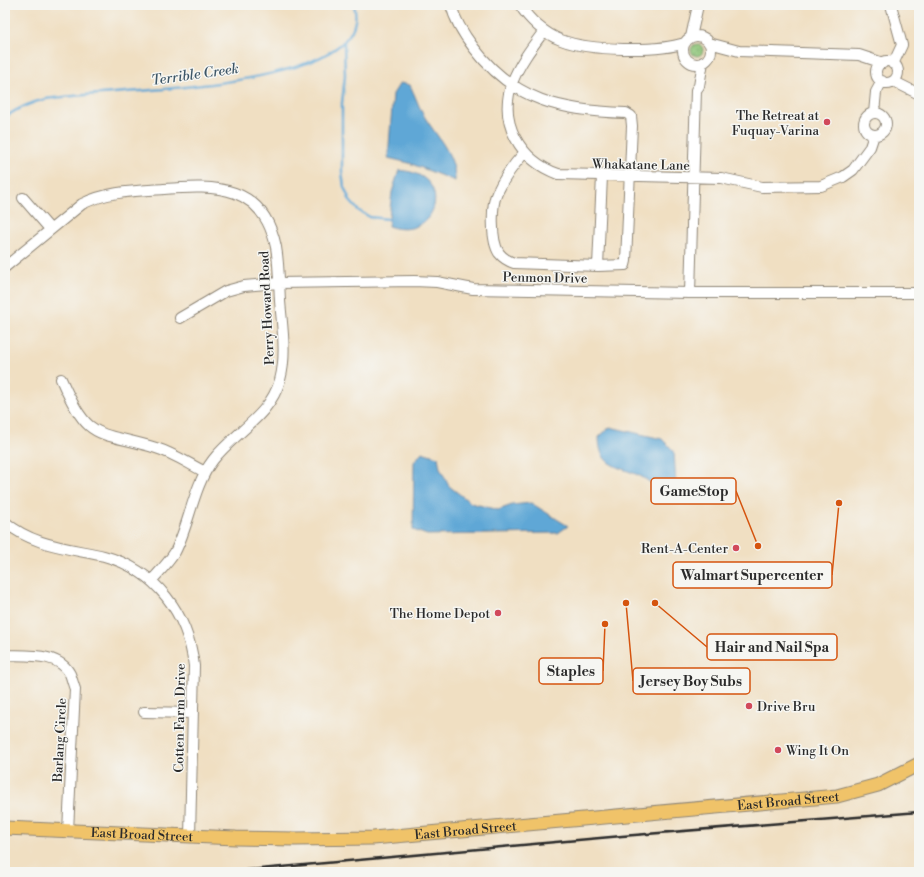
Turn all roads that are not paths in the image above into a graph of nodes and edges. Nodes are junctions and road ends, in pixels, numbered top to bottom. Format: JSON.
{"nodes":[{"id":1,"x":451,"y":5,"type":"edge"},
{"id":2,"x":520,"y":5,"type":"edge"},
{"id":3,"x":891,"y":5,"type":"edge"},
{"id":4,"x":698,"y":7,"type":"edge"},
{"id":5,"x":544,"y":31,"type":"junction"},
{"id":6,"x":688,"y":40,"type":"junction"},
{"id":7,"x":706,"y":40,"type":"junction"},
{"id":8,"x":656,"y":49,"type":"junction"},
{"id":9,"x":739,"y":51,"type":"junction"},
{"id":10,"x":852,"y":55,"type":"junction"},
{"id":11,"x":688,"y":59,"type":"junction"},
{"id":12,"x":706,"y":59,"type":"junction"},
{"id":13,"x":891,"y":66,"type":"junction"},
{"id":14,"x":879,"y":77,"type":"junction"},
{"id":15,"x":893,"y":81,"type":"junction"},
{"id":16,"x":511,"y":85,"type":"junction"},
{"id":17,"x":919,"y":88,"type":"edge"},
{"id":18,"x":696,"y":90,"type":"junction"},
{"id":19,"x":919,"y":94,"type":"edge"},
{"id":20,"x":874,"y":113,"type":"junction"},
{"id":21,"x":874,"y":135,"type":"junction"},
{"id":22,"x":524,"y":152,"type":"junction"},
{"id":23,"x":602,"y":176,"type":"junction"},
{"id":24,"x":630,"y":176,"type":"junction"},
{"id":25,"x":694,"y":178,"type":"junction"},
{"id":26,"x":23,"y":198,"type":"dead end"},
{"id":27,"x":50,"y":229,"type":"junction"},
{"id":28,"x":598,"y":266,"type":"junction"},
{"id":29,"x":5,"y":267,"type":"edge"},
{"id":30,"x":279,"y":283,"type":"junction"},
{"id":31,"x":690,"y":293,"type":"junction"},
{"id":32,"x":919,"y":293,"type":"edge"},
{"id":33,"x":180,"y":318,"type":"dead end"},
{"id":34,"x":61,"y":380,"type":"dead end"},
{"id":35,"x":205,"y":472,"type":"junction"},
{"id":36,"x":5,"y":522,"type":"edge"},
{"id":37,"x":152,"y":580,"type":"junction"},
{"id":38,"x":5,"y":655,"type":"edge"},
{"id":39,"x":144,"y":712,"type":"dead end"},
{"id":40,"x":192,"y":713,"type":"junction"},
{"id":41,"x":919,"y":764,"type":"edge"},
{"id":42,"x":5,"y":828,"type":"edge"},
{"id":43,"x":68,"y":831,"type":"junction"},
{"id":44,"x":190,"y":836,"type":"junction"}],
"edges":[{"from":1,"to":16,"type":"street"},
{"from":2,"to":5,"type":"street"},
{"from":3,"to":13,"type":"street"},
{"from":4,"to":6,"type":"street"},
{"from":4,"to":7,"type":"street"},
{"from":5,"to":8,"type":"street"},
{"from":5,"to":16,"type":"street","name":"Whakatane Lane"},
{"from":6,"to":7,"type":"street"},
{"from":6,"to":8,"type":"street"},
{"from":6,"to":11,"type":"street"},
{"from":7,"to":9,"type":"street"},
{"from":7,"to":12,"type":"street"},
{"from":8,"to":11,"type":"street"},
{"from":9,"to":10,"type":"street"},
{"from":9,"to":12,"type":"street"},
{"from":10,"to":13,"type":"street"},
{"from":10,"to":14,"type":"street"},
{"from":11,"to":12,"type":"street"},
{"from":11,"to":18,"type":"street"},
{"from":12,"to":18,"type":"street"},
{"from":13,"to":14,"type":"street"},
{"from":13,"to":15,"type":"street"},
{"from":13,"to":17,"type":"street"},
{"from":14,"to":15,"type":"street"},
{"from":14,"to":20,"type":"street"},
{"from":15,"to":19,"type":"street"},
{"from":16,"to":22,"type":"street","name":"Whakatane Lane"},
{"from":16,"to":24,"type":"street"},
{"from":18,"to":25,"type":"street"},
{"from":20,"to":21,"type":"street"},
{"from":20,"to":21,"type":"street"},
{"from":21,"to":25,"type":"street","name":"Whakatane Lane"},
{"from":22,"to":23,"type":"street","name":"Whakatane Lane"},
{"from":22,"to":28,"type":"street"},
{"from":23,"to":24,"type":"street","name":"Whakatane Lane"},
{"from":23,"to":28,"type":"street"},
{"from":24,"to":25,"type":"street","name":"Whakatane Lane"},
{"from":24,"to":28,"type":"street"},
{"from":25,"to":31,"type":"street"},
{"from":26,"to":27,"type":"street"},
{"from":27,"to":29,"type":"street","name":"Perry Howard Road"},
{"from":27,"to":30,"type":"street","name":"Perry Howard Road"},
{"from":30,"to":31,"type":"street","name":"Penmon Drive"},
{"from":30,"to":33,"type":"street","name":"Penmon Drive"},
{"from":30,"to":35,"type":"street","name":"Perry Howard Road"},
{"from":31,"to":32,"type":"street","name":"Penmon Drive"},
{"from":34,"to":35,"type":"street"},
{"from":35,"to":37,"type":"street","name":"Perry Howard Road"},
{"from":36,"to":37,"type":"street","name":"Cotten Farm Drive"},
{"from":37,"to":40,"type":"street","name":"Cotten Farm Drive"},
{"from":38,"to":43,"type":"street","name":"Barlang Circle"},
{"from":39,"to":40,"type":"street"},
{"from":40,"to":44,"type":"street","name":"Cotten Farm Drive"},
{"from":41,"to":44,"type":"main road","name":"East Broad Street"},
{"from":42,"to":43,"type":"main road","name":"East Broad Street"},
{"from":43,"to":44,"type":"main road","name":"East Broad Street"}]}
